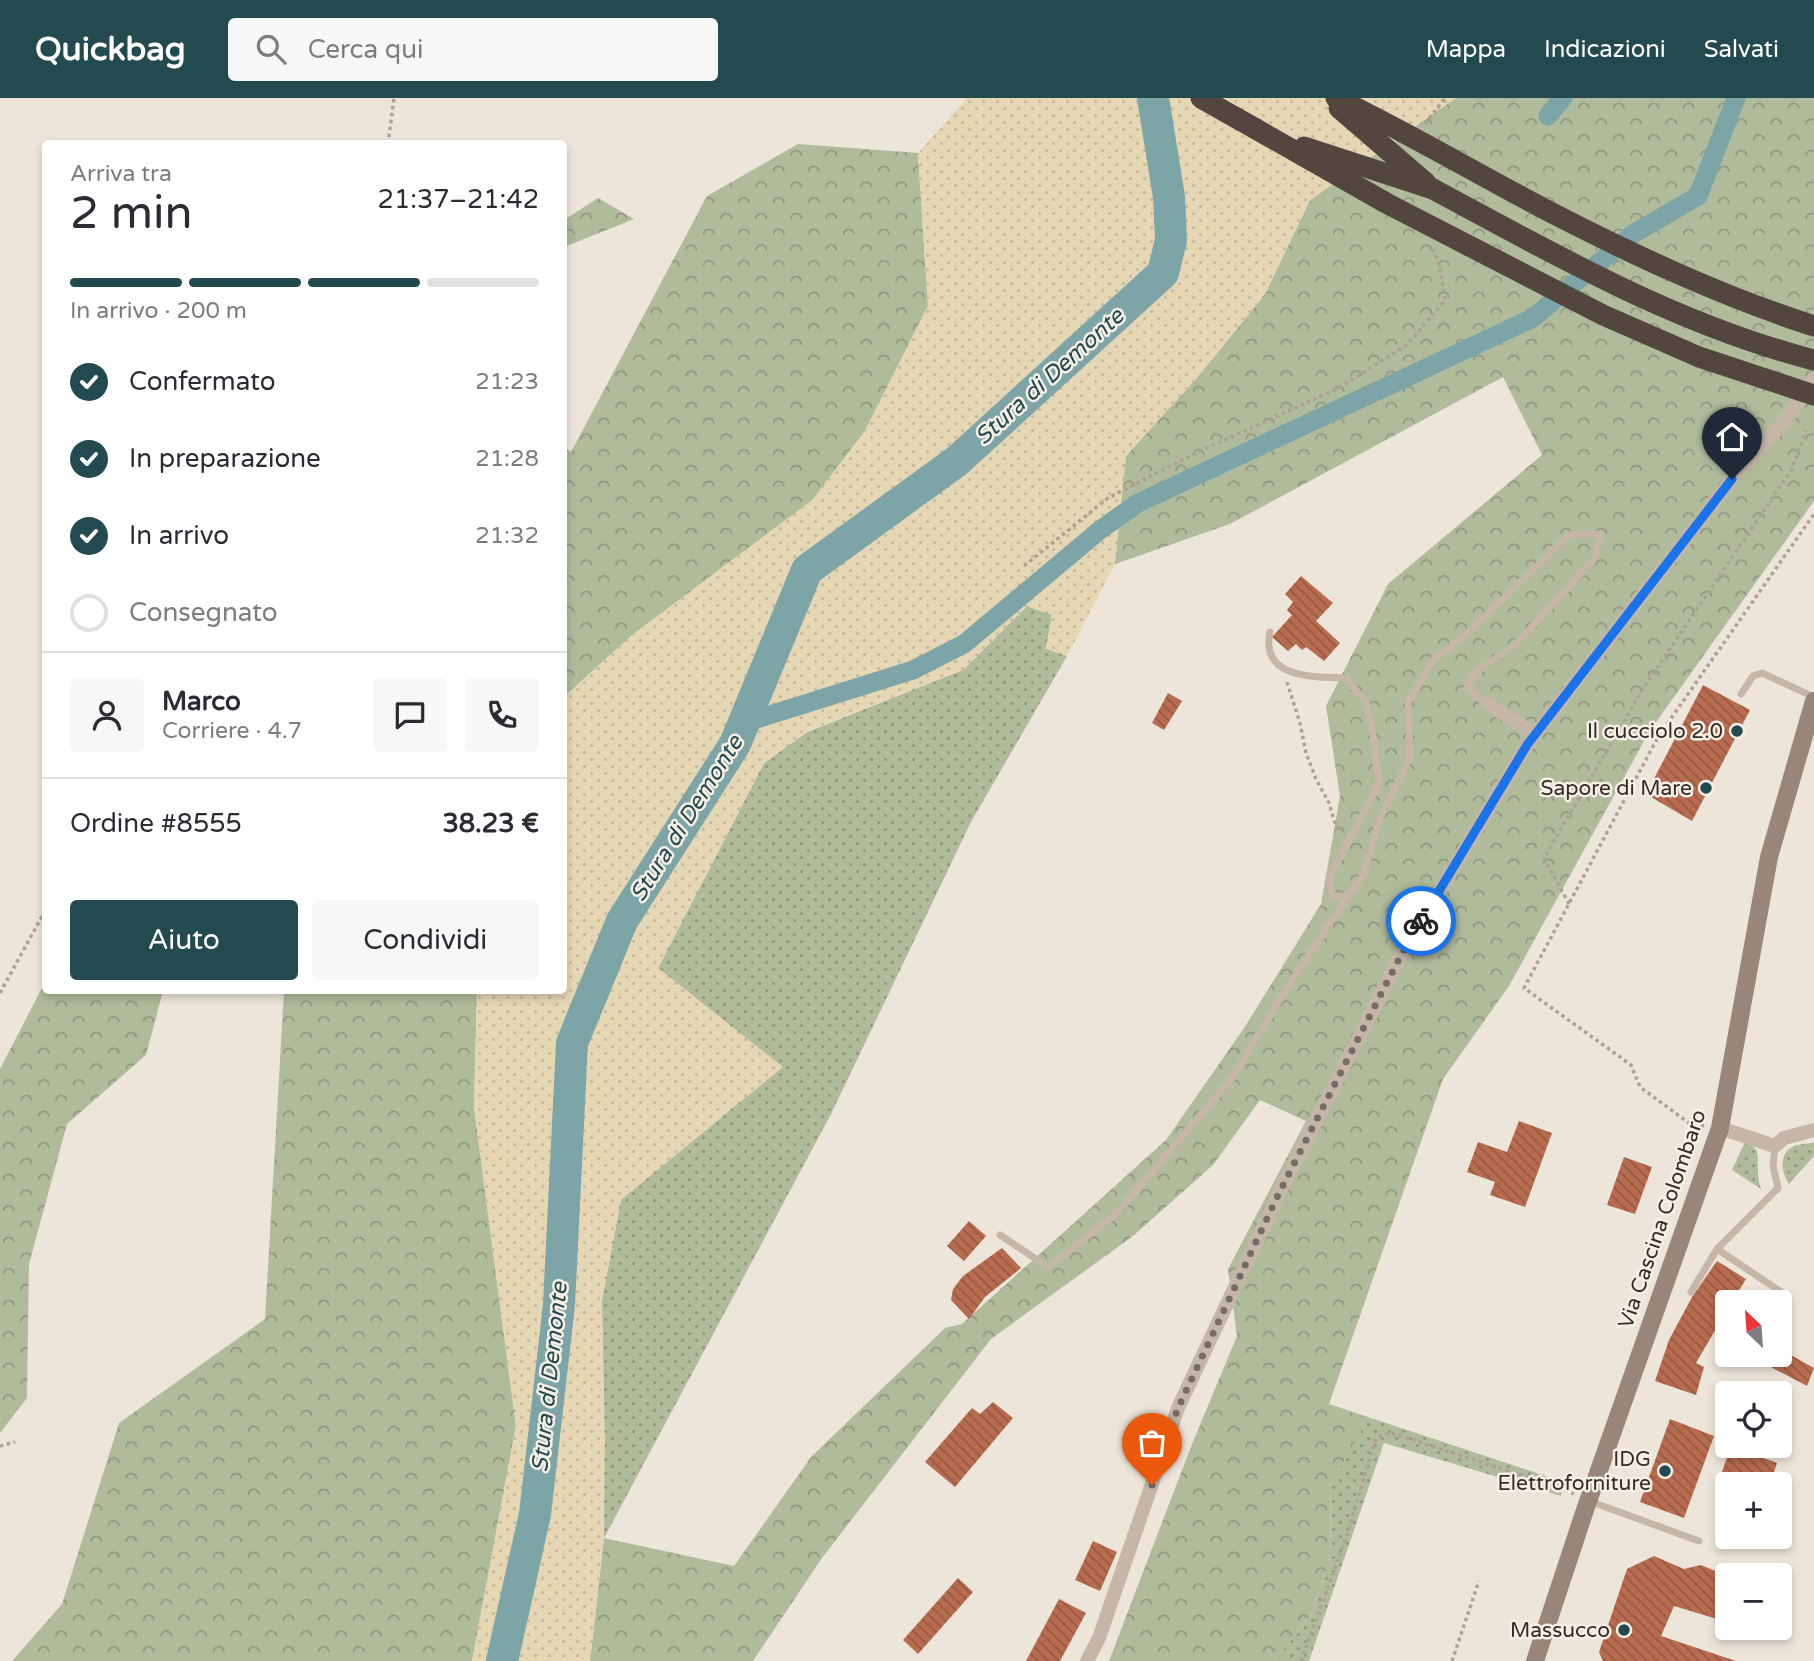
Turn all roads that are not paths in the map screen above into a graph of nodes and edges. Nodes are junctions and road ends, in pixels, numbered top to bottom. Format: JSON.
{"nodes":[{"id":1,"x":1200,"y":98,"type":"edge"},
{"id":2,"x":1326,"y":98,"type":"edge"},
{"id":3,"x":1336,"y":98,"type":"edge"},
{"id":4,"x":1256,"y":129,"type":"junction"},
{"id":5,"x":1433,"y":189,"type":"junction"},
{"id":6,"x":1814,"y":326,"type":"edge"},
{"id":7,"x":1814,"y":360,"type":"edge"},
{"id":8,"x":1814,"y":378,"type":"edge"},
{"id":9,"x":1814,"y":395,"type":"edge"},
{"id":10,"x":1270,"y":632,"type":"dead end"},
{"id":11,"x":1741,"y":694,"type":"dead end"},
{"id":12,"x":1814,"y":699,"type":"edge"},
{"id":13,"x":1487,"y":703,"type":"joint"},
{"id":14,"x":1536,"y":735,"type":"junction"},
{"id":15,"x":1348,"y":897,"type":"junction"},
{"id":16,"x":1720,"y":1128,"type":"junction"},
{"id":17,"x":1814,"y":1130,"type":"edge"},
{"id":18,"x":1775,"y":1146,"type":"junction"},
{"id":19,"x":1000,"y":1235,"type":"dead end"},
{"id":20,"x":1717,"y":1249,"type":"junction"},
{"id":21,"x":1778,"y":1290,"type":"edge"},
{"id":22,"x":1691,"y":1292,"type":"dead end"},
{"id":23,"x":1589,"y":1501,"type":"junction"},
{"id":24,"x":1699,"y":1541,"type":"dead end"},
{"id":25,"x":1087,"y":1661,"type":"edge"},
{"id":26,"x":1535,"y":1661,"type":"edge"}],
"edges":[{"from":1,"to":4,"type":"highway"},
{"from":2,"to":5,"type":"highway","bridge":true},
{"from":3,"to":6,"type":"highway","bridge":true},
{"from":4,"to":5,"type":"highway","bridge":true},
{"from":4,"to":9,"type":"highway","bridge":true},
{"from":5,"to":7,"type":"highway"},
{"from":8,"to":14,"type":"street"},
{"from":10,"to":15,"type":"lane"},
{"from":11,"to":12,"type":"lane"},
{"from":12,"to":16,"type":"main road","name":"Via Cascina Colombaro"},
{"from":13,"to":14,"type":"street"},
{"from":13,"to":15,"type":"lane"},
{"from":14,"to":25,"type":"street"},
{"from":15,"to":19,"type":"lane"},
{"from":16,"to":18,"type":"street"},
{"from":16,"to":23,"type":"main road","name":"Via Cascina Colombaro"},
{"from":17,"to":18,"type":"street"},
{"from":18,"to":20,"type":"lane"},
{"from":20,"to":21,"type":"lane"},
{"from":20,"to":22,"type":"lane"},
{"from":23,"to":24,"type":"lane"},
{"from":23,"to":26,"type":"main road","name":"Via Cascina Colombaro"}]}
